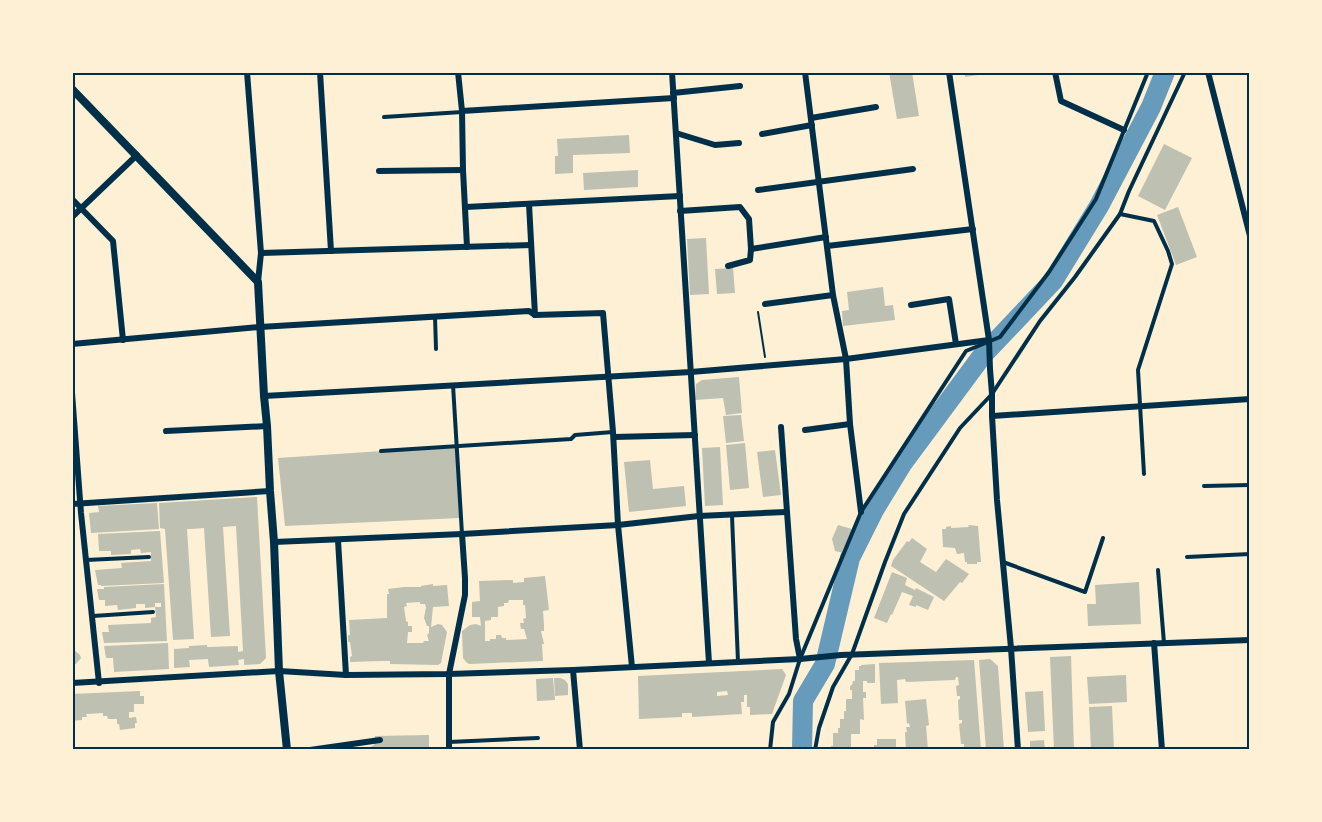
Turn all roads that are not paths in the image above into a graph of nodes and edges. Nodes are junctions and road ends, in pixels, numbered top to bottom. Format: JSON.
{"nodes":[{"id":1,"x":247,"y":72,"type":"edge"},
{"id":2,"x":320,"y":72,"type":"edge"},
{"id":3,"x":458,"y":72,"type":"edge"},
{"id":4,"x":672,"y":72,"type":"edge"},
{"id":5,"x":805,"y":72,"type":"edge"},
{"id":6,"x":949,"y":72,"type":"edge"},
{"id":7,"x":1055,"y":72,"type":"edge"},
{"id":8,"x":1149,"y":72,"type":"edge"},
{"id":9,"x":1185,"y":72,"type":"edge"},
{"id":10,"x":1208,"y":72,"type":"edge"},
{"id":11,"x":740,"y":86,"type":"dead end"},
{"id":12,"x":72,"y":89,"type":"edge"},
{"id":13,"x":673,"y":96,"type":"junction"},
{"id":14,"x":876,"y":106,"type":"dead end"},
{"id":15,"x":462,"y":111,"type":"junction"},
{"id":16,"x":384,"y":117,"type":"dead end"},
{"id":17,"x":811,"y":122,"type":"junction"},
{"id":18,"x":1124,"y":130,"type":"junction"},
{"id":19,"x":676,"y":133,"type":"junction"},
{"id":20,"x":762,"y":134,"type":"dead end"},
{"id":21,"x":739,"y":142,"type":"dead end"},
{"id":22,"x":137,"y":155,"type":"junction"},
{"id":23,"x":913,"y":168,"type":"dead end"},
{"id":24,"x":463,"y":170,"type":"junction"},
{"id":25,"x":379,"y":171,"type":"dead end"},
{"id":26,"x":819,"y":182,"type":"junction"},
{"id":27,"x":758,"y":190,"type":"dead end"},
{"id":28,"x":680,"y":196,"type":"junction"},
{"id":29,"x":72,"y":199,"type":"edge"},
{"id":30,"x":529,"y":204,"type":"junction"},
{"id":31,"x":466,"y":207,"type":"junction"},
{"id":32,"x":82,"y":208,"type":"junction"},
{"id":33,"x":680,"y":211,"type":"junction"},
{"id":34,"x":1120,"y":214,"type":"junction"},
{"id":35,"x":72,"y":217,"type":"edge"},
{"id":36,"x":973,"y":230,"type":"junction"},
{"id":37,"x":1250,"y":236,"type":"edge"},
{"id":38,"x":826,"y":237,"type":"junction"},
{"id":39,"x":531,"y":245,"type":"junction"},
{"id":40,"x":827,"y":246,"type":"junction"},
{"id":41,"x":467,"y":247,"type":"junction"},
{"id":42,"x":752,"y":249,"type":"junction"},
{"id":43,"x":331,"y":251,"type":"junction"},
{"id":44,"x":261,"y":253,"type":"junction"},
{"id":45,"x":728,"y":266,"type":"dead end"},
{"id":46,"x":258,"y":282,"type":"junction"},
{"id":47,"x":833,"y":295,"type":"junction"},
{"id":48,"x":765,"y":304,"type":"dead end"},
{"id":49,"x":911,"y":305,"type":"dead end"},
{"id":50,"x":536,"y":315,"type":"junction"},
{"id":51,"x":435,"y":317,"type":"junction"},
{"id":52,"x":260,"y":327,"type":"junction"},
{"id":53,"x":123,"y":340,"type":"junction"},
{"id":54,"x":989,"y":340,"type":"junction"},
{"id":55,"x":72,"y":344,"type":"edge"},
{"id":56,"x":956,"y":344,"type":"junction"},
{"id":57,"x":436,"y":349,"type":"dead end"},
{"id":58,"x":846,"y":359,"type":"junction"},
{"id":59,"x":691,"y":372,"type":"junction"},
{"id":60,"x":609,"y":376,"type":"junction"},
{"id":61,"x":453,"y":386,"type":"junction"},
{"id":62,"x":72,"y":393,"type":"edge"},
{"id":63,"x":993,"y":394,"type":"junction"},
{"id":64,"x":264,"y":396,"type":"junction"},
{"id":65,"x":1250,"y":399,"type":"edge"},
{"id":66,"x":1141,"y":407,"type":"junction"},
{"id":67,"x":992,"y":416,"type":"junction"},
{"id":68,"x":850,"y":424,"type":"junction"},
{"id":69,"x":267,"y":426,"type":"junction"},
{"id":70,"x":781,"y":427,"type":"dead end"},
{"id":71,"x":805,"y":430,"type":"dead end"},
{"id":72,"x":166,"y":431,"type":"dead end"},
{"id":73,"x":614,"y":435,"type":"junction"},
{"id":74,"x":694,"y":435,"type":"junction"},
{"id":75,"x":456,"y":446,"type":"junction"},
{"id":76,"x":381,"y":451,"type":"dead end"},
{"id":77,"x":1144,"y":474,"type":"dead end"},
{"id":78,"x":1250,"y":485,"type":"edge"},
{"id":79,"x":1204,"y":486,"type":"dead end"},
{"id":80,"x":270,"y":491,"type":"junction"},
{"id":81,"x":81,"y":503,"type":"junction"},
{"id":82,"x":72,"y":504,"type":"edge"},
{"id":83,"x":786,"y":512,"type":"junction"},
{"id":84,"x":861,"y":512,"type":"junction"},
{"id":85,"x":699,"y":516,"type":"junction"},
{"id":86,"x":732,"y":516,"type":"junction"},
{"id":87,"x":618,"y":525,"type":"junction"},
{"id":88,"x":462,"y":534,"type":"junction"},
{"id":89,"x":1103,"y":538,"type":"dead end"},
{"id":90,"x":338,"y":540,"type":"junction"},
{"id":91,"x":274,"y":542,"type":"junction"},
{"id":92,"x":1250,"y":554,"type":"edge"},
{"id":93,"x":149,"y":557,"type":"dead end"},
{"id":94,"x":1187,"y":557,"type":"dead end"},
{"id":95,"x":86,"y":560,"type":"junction"},
{"id":96,"x":1003,"y":562,"type":"junction"},
{"id":97,"x":1158,"y":570,"type":"dead end"},
{"id":98,"x":153,"y":612,"type":"dead end"},
{"id":99,"x":92,"y":616,"type":"junction"},
{"id":100,"x":1250,"y":640,"type":"edge"},
{"id":101,"x":1154,"y":643,"type":"junction"},
{"id":102,"x":1164,"y":643,"type":"junction"},
{"id":103,"x":1011,"y":648,"type":"junction"},
{"id":104,"x":852,"y":654,"type":"junction"},
{"id":105,"x":800,"y":659,"type":"junction"},
{"id":106,"x":738,"y":662,"type":"junction"},
{"id":107,"x":709,"y":663,"type":"junction"},
{"id":108,"x":632,"y":667,"type":"junction"},
{"id":109,"x":573,"y":670,"type":"junction"},
{"id":110,"x":279,"y":671,"type":"junction"},
{"id":111,"x":449,"y":674,"type":"junction"},
{"id":112,"x":346,"y":675,"type":"junction"},
{"id":113,"x":72,"y":683,"type":"edge"},
{"id":114,"x":99,"y":683,"type":"junction"},
{"id":115,"x":538,"y":738,"type":"dead end"},
{"id":116,"x":380,"y":740,"type":"dead end"},
{"id":117,"x":448,"y":742,"type":"junction"},
{"id":118,"x":287,"y":750,"type":"edge"},
{"id":119,"x":310,"y":750,"type":"edge"},
{"id":120,"x":449,"y":750,"type":"edge"},
{"id":121,"x":580,"y":750,"type":"edge"},
{"id":122,"x":770,"y":750,"type":"edge"},
{"id":123,"x":814,"y":750,"type":"edge"},
{"id":124,"x":1018,"y":750,"type":"edge"},
{"id":125,"x":1162,"y":750,"type":"edge"}],
"edges":[{"from":1,"to":44,"type":"street"},
{"from":2,"to":43,"type":"street"},
{"from":3,"to":15,"type":"street"},
{"from":4,"to":13,"type":"street"},
{"from":5,"to":17,"type":"street"},
{"from":6,"to":36,"type":"street"},
{"from":7,"to":18,"type":"street"},
{"from":8,"to":18,"type":"lane"},
{"from":9,"to":34,"type":"lane"},
{"from":10,"to":37,"type":"street"},
{"from":11,"to":13,"type":"street"},
{"from":12,"to":22,"type":"street"},
{"from":13,"to":15,"type":"street"},
{"from":13,"to":19,"type":"street"},
{"from":14,"to":17,"type":"street"},
{"from":15,"to":16,"type":"lane"},
{"from":15,"to":24,"type":"street"},
{"from":17,"to":20,"type":"street"},
{"from":17,"to":26,"type":"street"},
{"from":18,"to":54,"type":"lane"},
{"from":19,"to":21,"type":"street"},
{"from":19,"to":28,"type":"street"},
{"from":22,"to":32,"type":"street"},
{"from":22,"to":46,"type":"street"},
{"from":23,"to":26,"type":"street"},
{"from":24,"to":25,"type":"street"},
{"from":24,"to":31,"type":"street"},
{"from":26,"to":27,"type":"street"},
{"from":26,"to":38,"type":"street"},
{"from":28,"to":30,"type":"street"},
{"from":28,"to":33,"type":"street"},
{"from":29,"to":32,"type":"street"},
{"from":30,"to":31,"type":"street"},
{"from":30,"to":39,"type":"street"},
{"from":31,"to":41,"type":"street"},
{"from":32,"to":35,"type":"street"},
{"from":32,"to":53,"type":"street"},
{"from":33,"to":42,"type":"street"},
{"from":33,"to":59,"type":"street"},
{"from":34,"to":63,"type":"lane"},
{"from":34,"to":66,"type":"lane"},
{"from":36,"to":40,"type":"street"},
{"from":36,"to":54,"type":"street"},
{"from":38,"to":40,"type":"street"},
{"from":38,"to":42,"type":"street"},
{"from":39,"to":41,"type":"street"},
{"from":39,"to":50,"type":"street"},
{"from":40,"to":47,"type":"street"},
{"from":41,"to":43,"type":"street"},
{"from":42,"to":45,"type":"street"},
{"from":43,"to":44,"type":"street"},
{"from":44,"to":46,"type":"street"},
{"from":46,"to":52,"type":"street"},
{"from":47,"to":48,"type":"street"},
{"from":47,"to":58,"type":"street"},
{"from":49,"to":56,"type":"street"},
{"from":50,"to":51,"type":"street"},
{"from":50,"to":60,"type":"street"},
{"from":51,"to":52,"type":"street"},
{"from":51,"to":57,"type":"lane"},
{"from":52,"to":53,"type":"street"},
{"from":52,"to":64,"type":"street"},
{"from":53,"to":55,"type":"street"},
{"from":54,"to":56,"type":"street"},
{"from":54,"to":63,"type":"street"},
{"from":54,"to":84,"type":"lane"},
{"from":56,"to":58,"type":"street"},
{"from":58,"to":59,"type":"street"},
{"from":58,"to":68,"type":"street"},
{"from":59,"to":60,"type":"street"},
{"from":59,"to":74,"type":"street"},
{"from":60,"to":61,"type":"street"},
{"from":60,"to":73,"type":"street"},
{"from":61,"to":64,"type":"street"},
{"from":61,"to":75,"type":"lane"},
{"from":62,"to":81,"type":"street"},
{"from":63,"to":67,"type":"street"},
{"from":63,"to":104,"type":"lane"},
{"from":64,"to":69,"type":"street"},
{"from":65,"to":66,"type":"street"},
{"from":66,"to":67,"type":"street"},
{"from":66,"to":77,"type":"lane"},
{"from":67,"to":96,"type":"street"},
{"from":68,"to":71,"type":"street"},
{"from":68,"to":84,"type":"street"},
{"from":69,"to":72,"type":"street"},
{"from":69,"to":80,"type":"street"},
{"from":70,"to":83,"type":"street"},
{"from":73,"to":74,"type":"street"},
{"from":73,"to":75,"type":"lane"},
{"from":73,"to":87,"type":"street"},
{"from":74,"to":85,"type":"street"},
{"from":75,"to":76,"type":"lane"},
{"from":75,"to":88,"type":"lane"},
{"from":78,"to":79,"type":"lane"},
{"from":80,"to":81,"type":"street"},
{"from":80,"to":91,"type":"street"},
{"from":81,"to":82,"type":"street"},
{"from":81,"to":95,"type":"street"},
{"from":83,"to":86,"type":"street"},
{"from":83,"to":105,"type":"street"},
{"from":84,"to":105,"type":"lane"},
{"from":85,"to":86,"type":"street"},
{"from":85,"to":87,"type":"street"},
{"from":85,"to":107,"type":"street"},
{"from":86,"to":106,"type":"lane"},
{"from":87,"to":88,"type":"street"},
{"from":87,"to":108,"type":"street"},
{"from":88,"to":90,"type":"street"},
{"from":88,"to":111,"type":"street"},
{"from":89,"to":96,"type":"lane"},
{"from":90,"to":91,"type":"street"},
{"from":90,"to":112,"type":"street"},
{"from":91,"to":110,"type":"street"},
{"from":92,"to":94,"type":"lane"},
{"from":93,"to":95,"type":"lane"},
{"from":95,"to":99,"type":"street"},
{"from":96,"to":103,"type":"street"},
{"from":97,"to":102,"type":"lane"},
{"from":98,"to":99,"type":"lane"},
{"from":99,"to":114,"type":"street"},
{"from":100,"to":102,"type":"street"},
{"from":101,"to":102,"type":"street"},
{"from":101,"to":103,"type":"street"},
{"from":101,"to":125,"type":"street"},
{"from":103,"to":104,"type":"street"},
{"from":103,"to":124,"type":"street"},
{"from":104,"to":105,"type":"street"},
{"from":104,"to":123,"type":"lane"},
{"from":105,"to":106,"type":"street"},
{"from":105,"to":122,"type":"lane"},
{"from":106,"to":107,"type":"street"},
{"from":107,"to":108,"type":"street"},
{"from":108,"to":109,"type":"street"},
{"from":109,"to":111,"type":"street"},
{"from":109,"to":121,"type":"street"},
{"from":110,"to":112,"type":"street"},
{"from":110,"to":114,"type":"street"},
{"from":110,"to":118,"type":"street"},
{"from":111,"to":112,"type":"street"},
{"from":111,"to":117,"type":"street"},
{"from":113,"to":114,"type":"street"},
{"from":115,"to":117,"type":"lane"},
{"from":116,"to":119,"type":"street"},
{"from":117,"to":120,"type":"street"}]}
